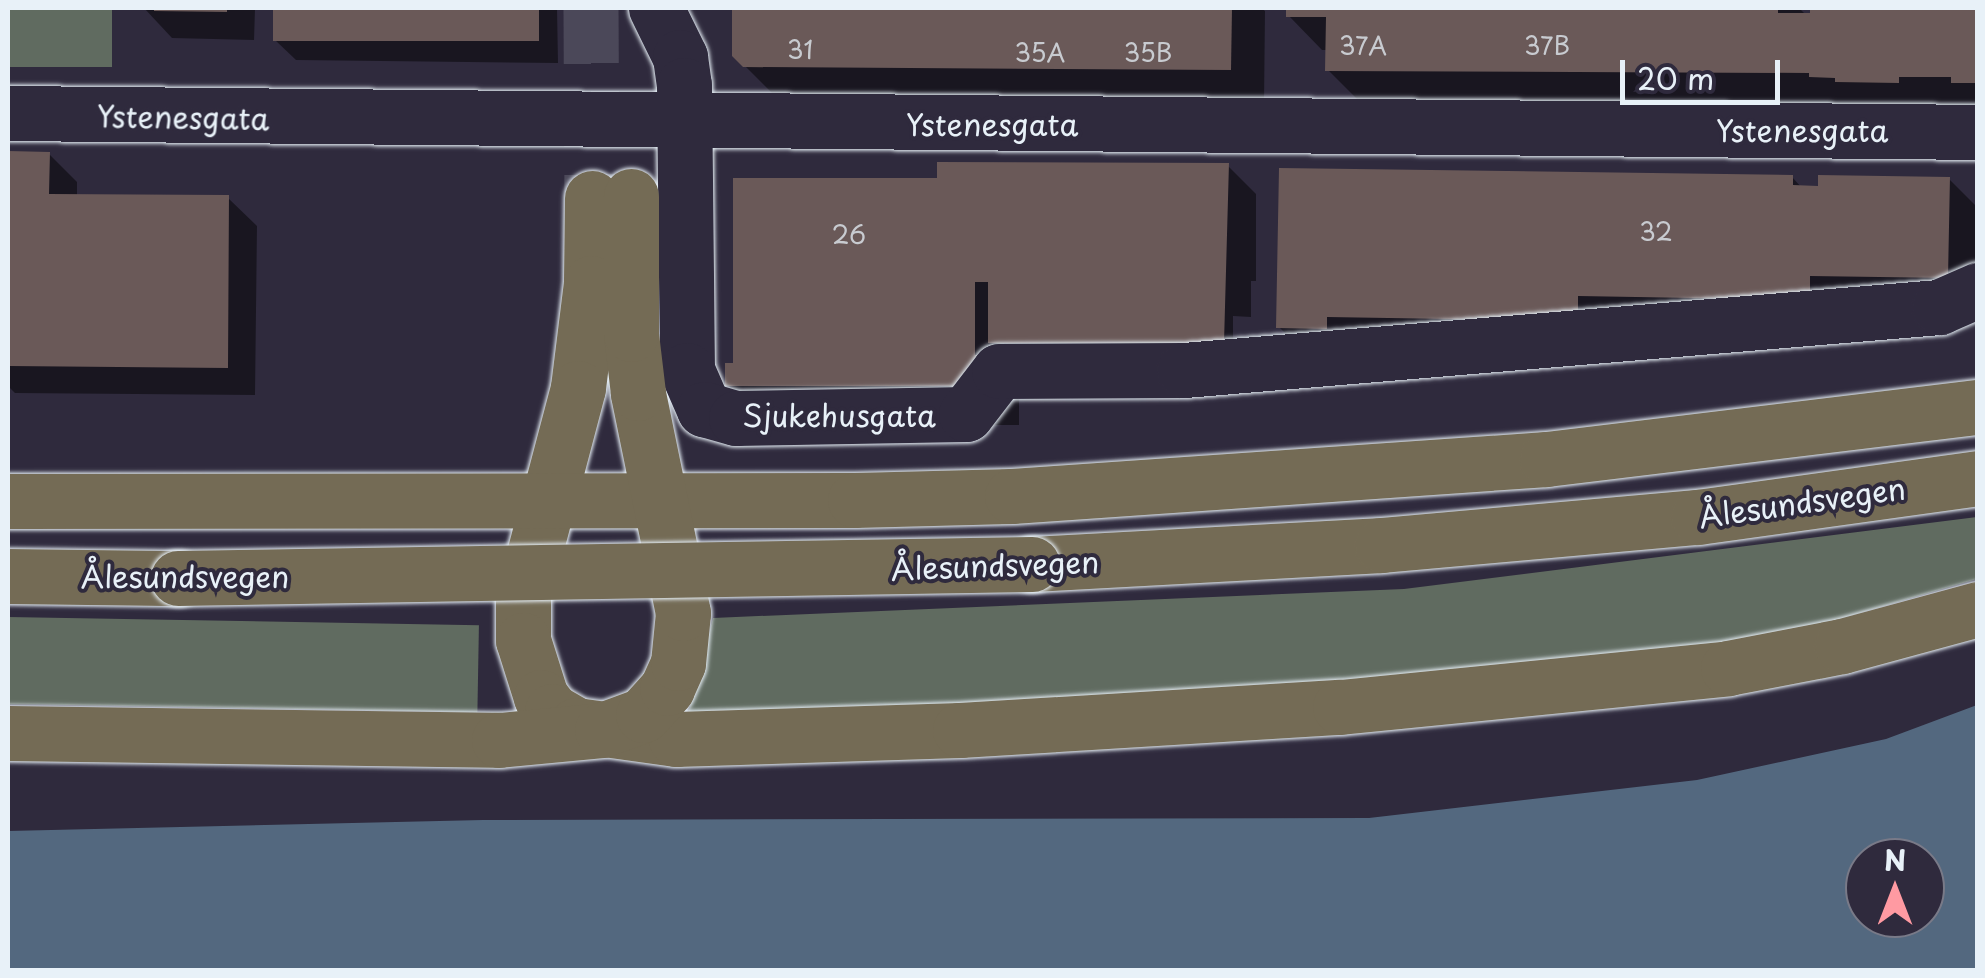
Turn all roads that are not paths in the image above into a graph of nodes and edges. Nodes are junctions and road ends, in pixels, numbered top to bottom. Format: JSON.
{"nodes":[{"id":1,"x":656,"y":8,"type":"edge"},
{"id":2,"x":8,"y":113,"type":"edge"},
{"id":3,"x":686,"y":121,"type":"junction"},
{"id":4,"x":1978,"y":132,"type":"edge"},
{"id":5,"x":1978,"y":290,"type":"edge"},
{"id":6,"x":1978,"y":406,"type":"edge"},
{"id":7,"x":1978,"y":478,"type":"edge"},
{"id":8,"x":663,"y":499,"type":"junction"},
{"id":9,"x":8,"y":501,"type":"edge"},
{"id":10,"x":548,"y":501,"type":"junction"},
{"id":11,"x":8,"y":576,"type":"edge"},
{"id":12,"x":1978,"y":610,"type":"edge"},
{"id":13,"x":602,"y":730,"type":"junction"},
{"id":14,"x":8,"y":733,"type":"edge"}],
"edges":[{"from":1,"to":3,"type":"street","name":"Sjukehusgata"},
{"from":2,"to":3,"type":"street","name":"Ystenesgata"},
{"from":3,"to":4,"type":"street","name":"Ystenesgata"},
{"from":3,"to":5,"type":"street","name":"Sjukehusgata"},
{"from":6,"to":8,"type":"highway"},
{"from":7,"to":11,"type":"highway","name":"Ålesundsvegen","bridge":true},
{"from":8,"to":10,"type":"highway"},
{"from":8,"to":10,"type":"highway"},
{"from":8,"to":13,"type":"highway"},
{"from":9,"to":10,"type":"highway"},
{"from":10,"to":13,"type":"highway"},
{"from":12,"to":13,"type":"highway"},
{"from":13,"to":14,"type":"highway"}]}
